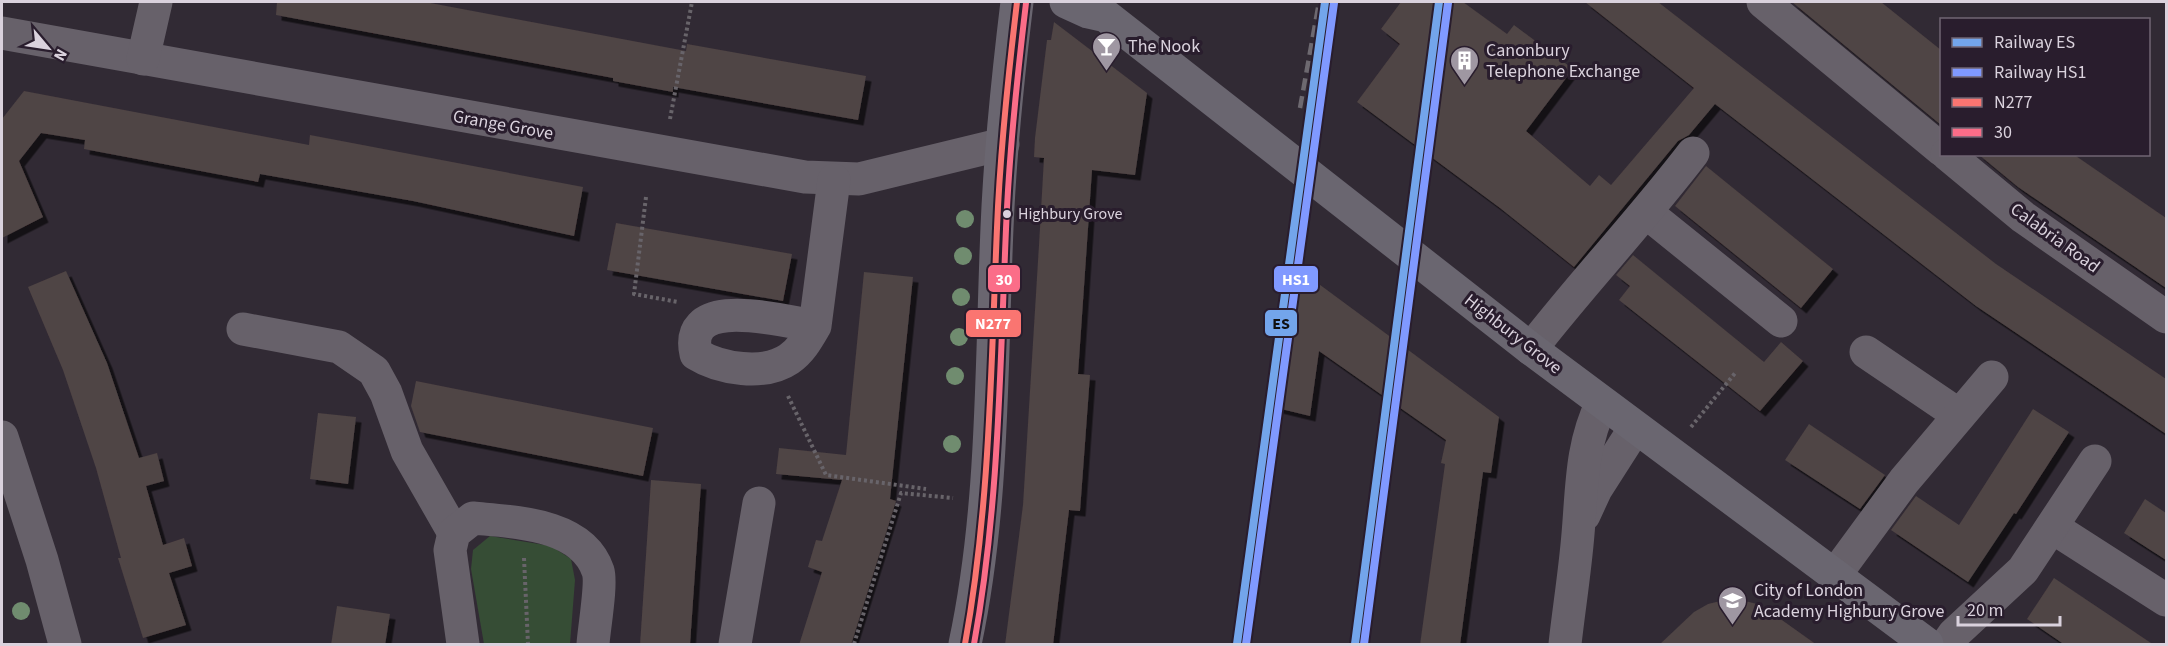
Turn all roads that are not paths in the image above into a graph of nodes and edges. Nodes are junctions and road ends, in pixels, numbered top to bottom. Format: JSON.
{"nodes":[{"id":1,"x":156,"y":2,"type":"edge"},
{"id":2,"x":1017,"y":2,"type":"edge"},
{"id":3,"x":1066,"y":2,"type":"edge"},
{"id":4,"x":1763,"y":2,"type":"edge"},
{"id":5,"x":1104,"y":9,"type":"edge"},
{"id":6,"x":2,"y":33,"type":"edge"},
{"id":7,"x":143,"y":58,"type":"junction"},
{"id":8,"x":1003,"y":144,"type":"junction"},
{"id":9,"x":1940,"y":149,"type":"edge"},
{"id":10,"x":1693,"y":153,"type":"dead end"},
{"id":11,"x":1949,"y":156,"type":"edge"},
{"id":12,"x":834,"y":180,"type":"junction"},
{"id":13,"x":1647,"y":213,"type":"junction"},
{"id":14,"x":2166,"y":317,"type":"edge"},
{"id":15,"x":1781,"y":321,"type":"dead end"},
{"id":16,"x":815,"y":326,"type":"junction"},
{"id":17,"x":243,"y":329,"type":"dead end"},
{"id":18,"x":1531,"y":349,"type":"junction"},
{"id":19,"x":1866,"y":352,"type":"dead end"},
{"id":20,"x":1992,"y":377,"type":"dead end"},
{"id":21,"x":1602,"y":403,"type":"junction"},
{"id":22,"x":1959,"y":415,"type":"junction"},
{"id":23,"x":1635,"y":428,"type":"junction"},
{"id":24,"x":2,"y":437,"type":"edge"},
{"id":25,"x":2095,"y":461,"type":"dead end"},
{"id":26,"x":759,"y":503,"type":"dead end"},
{"id":27,"x":2052,"y":527,"type":"junction"},
{"id":28,"x":454,"y":533,"type":"junction"},
{"id":29,"x":1578,"y":537,"type":"junction"},
{"id":30,"x":1835,"y":575,"type":"junction"},
{"id":31,"x":2166,"y":600,"type":"edge"},
{"id":32,"x":65,"y":645,"type":"edge"},
{"id":33,"x":463,"y":645,"type":"edge"},
{"id":34,"x":592,"y":645,"type":"edge"},
{"id":35,"x":735,"y":645,"type":"edge"},
{"id":36,"x":965,"y":645,"type":"edge"},
{"id":37,"x":1564,"y":645,"type":"edge"},
{"id":38,"x":1927,"y":645,"type":"edge"},
{"id":39,"x":1947,"y":645,"type":"edge"}],
"edges":[{"from":1,"to":7,"type":"street"},
{"from":2,"to":8,"type":"main road"},
{"from":3,"to":5,"type":"main road","name":"Highbury Grove"},
{"from":4,"to":9,"type":"street"},
{"from":5,"to":18,"type":"main road","name":"Highbury Grove"},
{"from":6,"to":7,"type":"street","name":"Grange Grove"},
{"from":7,"to":12,"type":"street","name":"Grange Grove"},
{"from":8,"to":12,"type":"street","name":"Grange Grove"},
{"from":8,"to":36,"type":"main road"},
{"from":10,"to":13,"type":"street"},
{"from":11,"to":14,"type":"street","name":"Calabria Road"},
{"from":12,"to":16,"type":"street"},
{"from":13,"to":15,"type":"street"},
{"from":13,"to":18,"type":"street"},
{"from":16,"to":16,"type":"street"},
{"from":17,"to":28,"type":"street"},
{"from":18,"to":21,"type":"main road","name":"Highbury Grove"},
{"from":19,"to":22,"type":"street"},
{"from":20,"to":22,"type":"street"},
{"from":21,"to":23,"type":"main road","name":"Highbury Grove"},
{"from":21,"to":29,"type":"street"},
{"from":22,"to":30,"type":"street"},
{"from":23,"to":29,"type":"street"},
{"from":23,"to":30,"type":"main road","name":"Highbury Grove"},
{"from":24,"to":32,"type":"street"},
{"from":25,"to":27,"type":"street"},
{"from":26,"to":35,"type":"street"},
{"from":27,"to":31,"type":"street"},
{"from":27,"to":39,"type":"street"},
{"from":28,"to":33,"type":"street"},
{"from":28,"to":34,"type":"street"},
{"from":29,"to":37,"type":"street"},
{"from":30,"to":38,"type":"main road","name":"Highbury Grove"}]}
